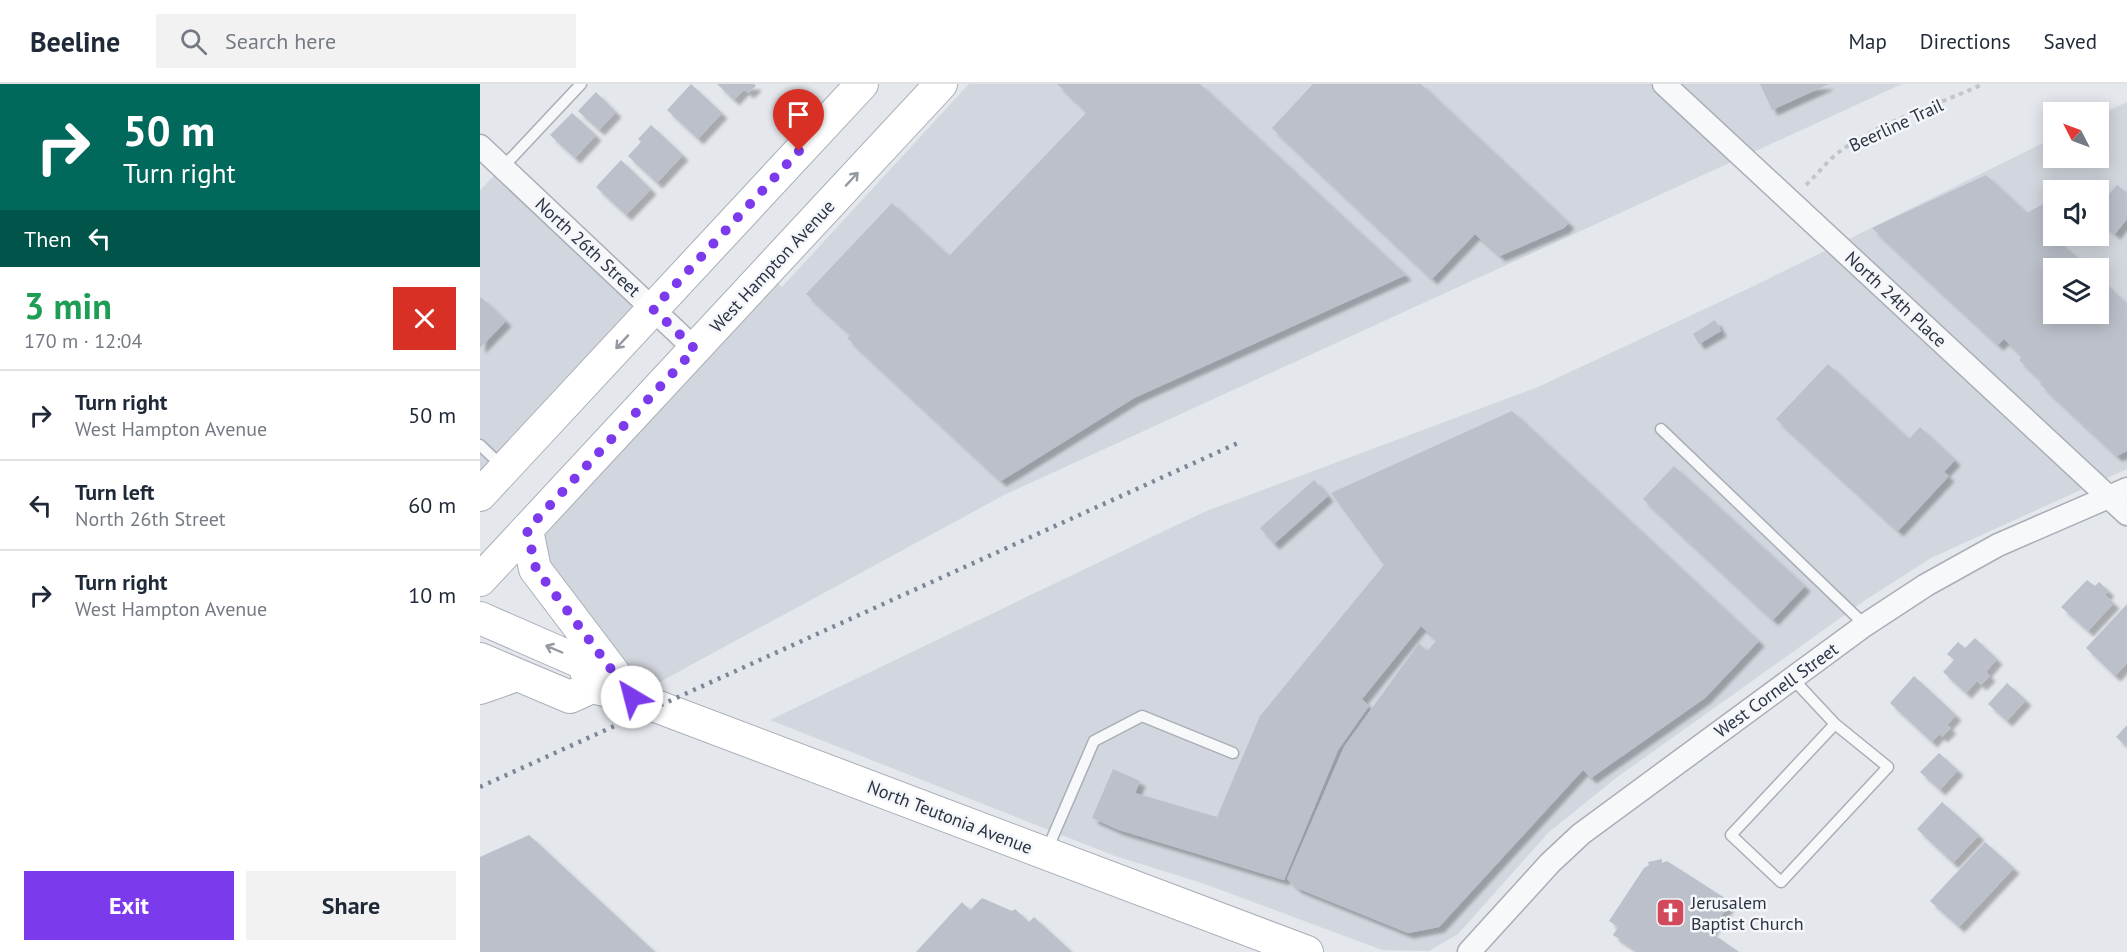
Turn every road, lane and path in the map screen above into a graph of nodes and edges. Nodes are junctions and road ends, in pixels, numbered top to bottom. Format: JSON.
{"nodes":[{"id":1,"x":581,"y":84,"type":"edge"},
{"id":2,"x":862,"y":84,"type":"edge"},
{"id":3,"x":940,"y":84,"type":"edge"},
{"id":4,"x":1664,"y":84,"type":"edge"},
{"id":5,"x":1983,"y":84,"type":"edge"},
{"id":6,"x":480,"y":146,"type":"edge"},
{"id":7,"x":502,"y":167,"type":"junction"},
{"id":8,"x":1791,"y":201,"type":"junction"},
{"id":9,"x":653,"y":309,"type":"junction"},
{"id":10,"x":695,"y":349,"type":"junction"},
{"id":11,"x":1661,"y":429,"type":"dead end"},
{"id":12,"x":480,"y":445,"type":"edge"},
{"id":13,"x":505,"y":468,"type":"junction"},
{"id":14,"x":2118,"y":493,"type":"edge"},
{"id":15,"x":480,"y":495,"type":"edge"},
{"id":16,"x":2127,"y":514,"type":"edge"},
{"id":17,"x":527,"y":530,"type":"junction"},
{"id":18,"x":480,"y":580,"type":"edge"},
{"id":19,"x":480,"y":618,"type":"edge"},
{"id":20,"x":1865,"y":625,"type":"junction"},
{"id":21,"x":480,"y":659,"type":"edge"},
{"id":22,"x":517,"y":675,"type":"junction"},
{"id":23,"x":1792,"y":678,"type":"junction"},
{"id":24,"x":592,"y":687,"type":"junction"},
{"id":25,"x":480,"y":688,"type":"edge"},
{"id":26,"x":632,"y":697,"type":"junction"},
{"id":27,"x":1835,"y":724,"type":"junction"},
{"id":28,"x":1233,"y":753,"type":"dead end"},
{"id":29,"x":1046,"y":853,"type":"junction"},
{"id":30,"x":1307,"y":952,"type":"edge"},
{"id":31,"x":1469,"y":952,"type":"edge"}],
"edges":[{"from":1,"to":7,"type":"lane"},
{"from":2,"to":9,"type":"main road"},
{"from":10,"to":3,"type":"main road","name":"West Hampton Avenue","one_way":true},
{"from":4,"to":8,"type":"street","name":"North 24th Place"},
{"from":5,"to":8,"type":"path","name":"Beerline Trail"},
{"from":6,"to":7,"type":"street","name":"North 26th Street"},
{"from":7,"to":9,"type":"street","name":"North 26th Street"},
{"from":8,"to":14,"type":"street","name":"North 24th Place"},
{"from":9,"to":10,"type":"street","name":"North 26th Street"},
{"from":9,"to":13,"type":"main road","one_way":true},
{"from":10,"to":17,"type":"main road","name":"West Hampton Avenue"},
{"from":11,"to":20,"type":"lane"},
{"from":12,"to":13,"type":"lane"},
{"from":13,"to":15,"type":"main road"},
{"from":14,"to":16,"type":"street","name":"North 24th Place"},
{"from":14,"to":20,"type":"street","name":"West Cornell Street"},
{"from":17,"to":18,"type":"main road","name":"West Hampton Avenue"},
{"from":17,"to":26,"type":"main road"},
{"from":24,"to":19,"type":"main road","one_way":true},
{"from":20,"to":23,"type":"street","name":"West Cornell Street"},
{"from":21,"to":22,"type":"main road","name":"North Teutonia Avenue"},
{"from":22,"to":24,"type":"main road","name":"North Teutonia Avenue"},
{"from":22,"to":25,"type":"main road"},
{"from":23,"to":27,"type":"lane"},
{"from":23,"to":31,"type":"street","name":"West Cornell Street"},
{"from":24,"to":26,"type":"main road","name":"North Teutonia Avenue"},
{"from":26,"to":29,"type":"main road","name":"North Teutonia Avenue"},
{"from":27,"to":27,"type":"lane"},
{"from":28,"to":29,"type":"lane"},
{"from":29,"to":30,"type":"main road","name":"North Teutonia Avenue"}]}
